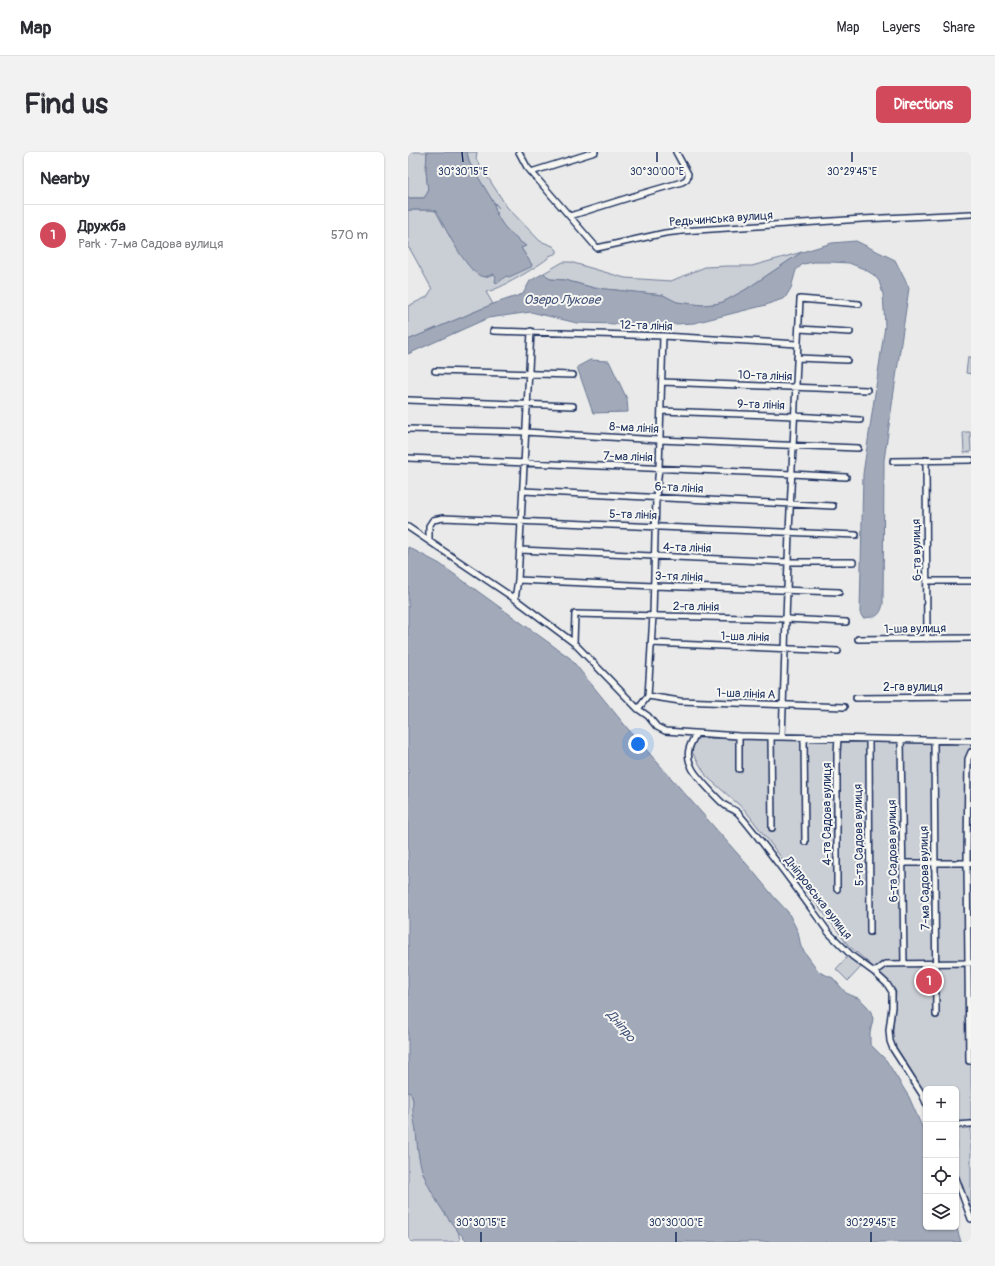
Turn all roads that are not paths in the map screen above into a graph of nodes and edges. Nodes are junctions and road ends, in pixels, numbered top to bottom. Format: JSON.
{"nodes":[{"id":1,"x":519,"y":152,"type":"edge"},
{"id":2,"x":595,"y":152,"type":"edge"},
{"id":3,"x":676,"y":152,"type":"edge"},
{"id":4,"x":531,"y":172,"type":"junction"},
{"id":5,"x":971,"y":214,"type":"edge"},
{"id":6,"x":570,"y":216,"type":"junction"},
{"id":7,"x":859,"y":304,"type":"dead end"},
{"id":8,"x":799,"y":329,"type":"junction"},
{"id":9,"x":494,"y":331,"type":"dead end"},
{"id":10,"x":531,"y":331,"type":"junction"},
{"id":11,"x":850,"y":332,"type":"dead end"},
{"id":12,"x":663,"y":336,"type":"junction"},
{"id":13,"x":797,"y":344,"type":"junction"},
{"id":14,"x":797,"y":358,"type":"junction"},
{"id":15,"x":847,"y":360,"type":"dead end"},
{"id":16,"x":435,"y":371,"type":"dead end"},
{"id":17,"x":528,"y":374,"type":"junction"},
{"id":18,"x":573,"y":375,"type":"dead end"},
{"id":19,"x":662,"y":382,"type":"junction"},
{"id":20,"x":796,"y":387,"type":"junction"},
{"id":21,"x":867,"y":390,"type":"dead end"},
{"id":22,"x":408,"y":400,"type":"edge"},
{"id":23,"x":527,"y":405,"type":"junction"},
{"id":24,"x":573,"y":406,"type":"dead end"},
{"id":25,"x":660,"y":411,"type":"junction"},
{"id":26,"x":794,"y":416,"type":"junction"},
{"id":27,"x":860,"y":420,"type":"dead end"},
{"id":28,"x":408,"y":428,"type":"edge"},
{"id":29,"x":526,"y":432,"type":"junction"},
{"id":30,"x":659,"y":440,"type":"junction"},
{"id":31,"x":793,"y":446,"type":"junction"},
{"id":32,"x":858,"y":448,"type":"dead end"},
{"id":33,"x":408,"y":458,"type":"edge"},
{"id":34,"x":926,"y":460,"type":"junction"},
{"id":35,"x":971,"y":460,"type":"edge"},
{"id":36,"x":893,"y":461,"type":"dead end"},
{"id":37,"x":524,"y":462,"type":"junction"},
{"id":38,"x":659,"y":468,"type":"junction"},
{"id":39,"x":792,"y":474,"type":"junction"},
{"id":40,"x":846,"y":477,"type":"dead end"},
{"id":41,"x":523,"y":491,"type":"junction"},
{"id":42,"x":656,"y":497,"type":"junction"},
{"id":43,"x":791,"y":504,"type":"junction"},
{"id":44,"x":833,"y":506,"type":"dead end"},
{"id":45,"x":521,"y":521,"type":"junction"},
{"id":46,"x":656,"y":526,"type":"junction"},
{"id":47,"x":408,"y":527,"type":"edge"},
{"id":48,"x":789,"y":532,"type":"junction"},
{"id":49,"x":856,"y":535,"type":"dead end"},
{"id":50,"x":429,"y":541,"type":"junction"},
{"id":51,"x":520,"y":550,"type":"junction"},
{"id":52,"x":655,"y":557,"type":"junction"},
{"id":53,"x":788,"y":562,"type":"junction"},
{"id":54,"x":853,"y":562,"type":"dead end"},
{"id":55,"x":518,"y":580,"type":"junction"},
{"id":56,"x":927,"y":581,"type":"junction"},
{"id":57,"x":971,"y":581,"type":"edge"},
{"id":58,"x":654,"y":586,"type":"junction"},
{"id":59,"x":787,"y":591,"type":"junction"},
{"id":60,"x":839,"y":592,"type":"dead end"},
{"id":61,"x":515,"y":599,"type":"junction"},
{"id":62,"x":653,"y":615,"type":"junction"},
{"id":63,"x":786,"y":619,"type":"junction"},
{"id":64,"x":846,"y":622,"type":"dead end"},
{"id":65,"x":971,"y":638,"type":"edge"},
{"id":66,"x":858,"y":639,"type":"dead end"},
{"id":67,"x":928,"y":639,"type":"junction"},
{"id":68,"x":574,"y":643,"type":"junction"},
{"id":69,"x":651,"y":643,"type":"junction"},
{"id":70,"x":784,"y":649,"type":"junction"},
{"id":71,"x":838,"y":651,"type":"dead end"},
{"id":72,"x":648,"y":696,"type":"junction"},
{"id":73,"x":971,"y":697,"type":"edge"},
{"id":74,"x":856,"y":698,"type":"dead end"},
{"id":75,"x":783,"y":705,"type":"junction"},
{"id":76,"x":844,"y":707,"type":"dead end"},
{"id":77,"x":638,"y":709,"type":"junction"},
{"id":78,"x":696,"y":734,"type":"junction"},
{"id":79,"x":739,"y":736,"type":"junction"},
{"id":80,"x":771,"y":737,"type":"junction"},
{"id":81,"x":782,"y":737,"type":"junction"},
{"id":82,"x":804,"y":738,"type":"junction"},
{"id":83,"x":838,"y":738,"type":"junction"},
{"id":84,"x":869,"y":739,"type":"junction"},
{"id":85,"x":901,"y":739,"type":"junction"},
{"id":86,"x":934,"y":740,"type":"junction"},
{"id":87,"x":971,"y":741,"type":"edge"},
{"id":88,"x":971,"y":752,"type":"edge"},
{"id":89,"x":738,"y":769,"type":"dead end"},
{"id":90,"x":772,"y":828,"type":"dead end"},
{"id":91,"x":804,"y":842,"type":"dead end"},
{"id":92,"x":903,"y":863,"type":"junction"},
{"id":93,"x":934,"y":863,"type":"junction"},
{"id":94,"x":969,"y":863,"type":"edge"},
{"id":95,"x":837,"y":889,"type":"dead end"},
{"id":96,"x":870,"y":932,"type":"dead end"},
{"id":97,"x":936,"y":963,"type":"junction"},
{"id":98,"x":970,"y":963,"type":"edge"},
{"id":99,"x":904,"y":964,"type":"junction"},
{"id":100,"x":874,"y":972,"type":"junction"},
{"id":101,"x":936,"y":1015,"type":"dead end"},
{"id":102,"x":969,"y":1061,"type":"dead end"},
{"id":103,"x":923,"y":1096,"type":"edge"},
{"id":104,"x":971,"y":1124,"type":"edge"},
{"id":105,"x":959,"y":1125,"type":"edge"},
{"id":106,"x":959,"y":1186,"type":"edge"},
{"id":107,"x":971,"y":1219,"type":"edge"}],
"edges":[{"from":1,"to":4,"type":"street","name":"Редьчинська вулиця"},
{"from":2,"to":4,"type":"street"},
{"from":3,"to":6,"type":"street"},
{"from":4,"to":6,"type":"street","name":"Редьчинська вулиця"},
{"from":5,"to":6,"type":"street","name":"Редьчинська вулиця"},
{"from":7,"to":8,"type":"street"},
{"from":8,"to":11,"type":"street"},
{"from":8,"to":13,"type":"street"},
{"from":9,"to":10,"type":"street","name":"12-та лінія"},
{"from":10,"to":12,"type":"street","name":"12-та лінія"},
{"from":10,"to":17,"type":"street"},
{"from":12,"to":13,"type":"street","name":"12-та лінія"},
{"from":12,"to":19,"type":"street"},
{"from":13,"to":14,"type":"street"},
{"from":14,"to":15,"type":"street"},
{"from":14,"to":20,"type":"street"},
{"from":16,"to":17,"type":"street"},
{"from":17,"to":18,"type":"street"},
{"from":17,"to":23,"type":"street"},
{"from":19,"to":20,"type":"street","name":"10-та лінія"},
{"from":19,"to":25,"type":"street"},
{"from":20,"to":21,"type":"street","name":"10-та лінія"},
{"from":20,"to":26,"type":"street"},
{"from":22,"to":23,"type":"street"},
{"from":23,"to":24,"type":"street"},
{"from":23,"to":29,"type":"street"},
{"from":25,"to":26,"type":"street","name":"9-та лінія"},
{"from":25,"to":30,"type":"street"},
{"from":26,"to":27,"type":"street","name":"9-та лінія"},
{"from":26,"to":31,"type":"street"},
{"from":28,"to":29,"type":"street","name":"8-ма лінія"},
{"from":29,"to":30,"type":"street","name":"8-ма лінія"},
{"from":29,"to":37,"type":"street"},
{"from":30,"to":31,"type":"street","name":"8-ма лінія"},
{"from":30,"to":38,"type":"street"},
{"from":31,"to":32,"type":"street","name":"8-ма лінія"},
{"from":31,"to":39,"type":"street"},
{"from":33,"to":37,"type":"street","name":"7-ма лінія"},
{"from":34,"to":35,"type":"street"},
{"from":34,"to":36,"type":"street"},
{"from":34,"to":56,"type":"street","name":"6-та вулиця"},
{"from":37,"to":38,"type":"street","name":"7-ма лінія"},
{"from":37,"to":41,"type":"street"},
{"from":38,"to":39,"type":"street","name":"7-ма лінія"},
{"from":38,"to":42,"type":"street"},
{"from":39,"to":40,"type":"street","name":"7-ма лінія"},
{"from":39,"to":43,"type":"street"},
{"from":41,"to":42,"type":"street","name":"6-та лінія"},
{"from":41,"to":45,"type":"street"},
{"from":42,"to":43,"type":"street","name":"6-та лінія"},
{"from":42,"to":46,"type":"street"},
{"from":43,"to":44,"type":"street","name":"6-та лінія"},
{"from":43,"to":48,"type":"street"},
{"from":45,"to":46,"type":"street","name":"5-та лінія"},
{"from":45,"to":50,"type":"street","name":"5-та лінія"},
{"from":45,"to":51,"type":"street"},
{"from":46,"to":48,"type":"street","name":"5-та лінія"},
{"from":46,"to":52,"type":"street"},
{"from":47,"to":50,"type":"street"},
{"from":48,"to":49,"type":"street","name":"5-та лінія"},
{"from":48,"to":53,"type":"street"},
{"from":50,"to":61,"type":"street"},
{"from":51,"to":52,"type":"street","name":"4-та лінія"},
{"from":51,"to":55,"type":"street"},
{"from":52,"to":53,"type":"street","name":"4-та лінія"},
{"from":52,"to":58,"type":"street"},
{"from":53,"to":54,"type":"street","name":"4-та лінія"},
{"from":53,"to":59,"type":"street"},
{"from":55,"to":58,"type":"street","name":"3-тя лінія"},
{"from":55,"to":61,"type":"street"},
{"from":56,"to":57,"type":"street"},
{"from":56,"to":67,"type":"street","name":"6-та вулиця"},
{"from":58,"to":59,"type":"street","name":"3-тя лінія"},
{"from":58,"to":62,"type":"street"},
{"from":59,"to":60,"type":"street","name":"3-тя лінія"},
{"from":59,"to":63,"type":"street"},
{"from":61,"to":68,"type":"street"},
{"from":62,"to":63,"type":"street","name":"2-га лінія"},
{"from":62,"to":68,"type":"street","name":"2-га лінія"},
{"from":62,"to":69,"type":"street"},
{"from":63,"to":64,"type":"street","name":"2-га лінія"},
{"from":63,"to":70,"type":"street"},
{"from":65,"to":67,"type":"street","name":"1-ша вулиця"},
{"from":66,"to":67,"type":"street","name":"1-ша вулиця"},
{"from":68,"to":77,"type":"street"},
{"from":69,"to":70,"type":"street","name":"1-ша лінія"},
{"from":69,"to":72,"type":"street"},
{"from":70,"to":71,"type":"street","name":"1-ша лінія"},
{"from":70,"to":75,"type":"street"},
{"from":72,"to":75,"type":"street","name":"1-ша лінія А"},
{"from":72,"to":77,"type":"street"},
{"from":73,"to":74,"type":"street","name":"2-га вулиця"},
{"from":75,"to":76,"type":"street","name":"1-ша лінія А"},
{"from":75,"to":81,"type":"street"},
{"from":77,"to":78,"type":"street"},
{"from":78,"to":79,"type":"street"},
{"from":78,"to":100,"type":"street","name":"Дніпровська вулиця"},
{"from":79,"to":80,"type":"street"},
{"from":79,"to":89,"type":"street"},
{"from":80,"to":81,"type":"street"},
{"from":80,"to":90,"type":"street"},
{"from":81,"to":82,"type":"street"},
{"from":82,"to":83,"type":"street"},
{"from":82,"to":91,"type":"street"},
{"from":83,"to":84,"type":"street"},
{"from":83,"to":95,"type":"street","name":"4-та Садова вулиця"},
{"from":84,"to":85,"type":"street"},
{"from":84,"to":96,"type":"street","name":"5-та Садова вулиця"},
{"from":85,"to":86,"type":"street"},
{"from":85,"to":92,"type":"street","name":"6-та Садова вулиця"},
{"from":86,"to":87,"type":"street"},
{"from":86,"to":93,"type":"street","name":"7-ма Садова вулиця"},
{"from":88,"to":94,"type":"street"},
{"from":92,"to":93,"type":"street"},
{"from":92,"to":99,"type":"street","name":"6-та Садова вулиця"},
{"from":93,"to":94,"type":"street"},
{"from":93,"to":97,"type":"street","name":"7-ма Садова вулиця"},
{"from":94,"to":98,"type":"street"},
{"from":97,"to":98,"type":"street"},
{"from":97,"to":99,"type":"street"},
{"from":97,"to":101,"type":"street","name":"7-ма Садова вулиця"},
{"from":98,"to":102,"type":"street"},
{"from":99,"to":100,"type":"street"},
{"from":100,"to":103,"type":"street","name":"Дніпровська вулиця"},
{"from":104,"to":105,"type":"street"},
{"from":106,"to":107,"type":"street"}]}
